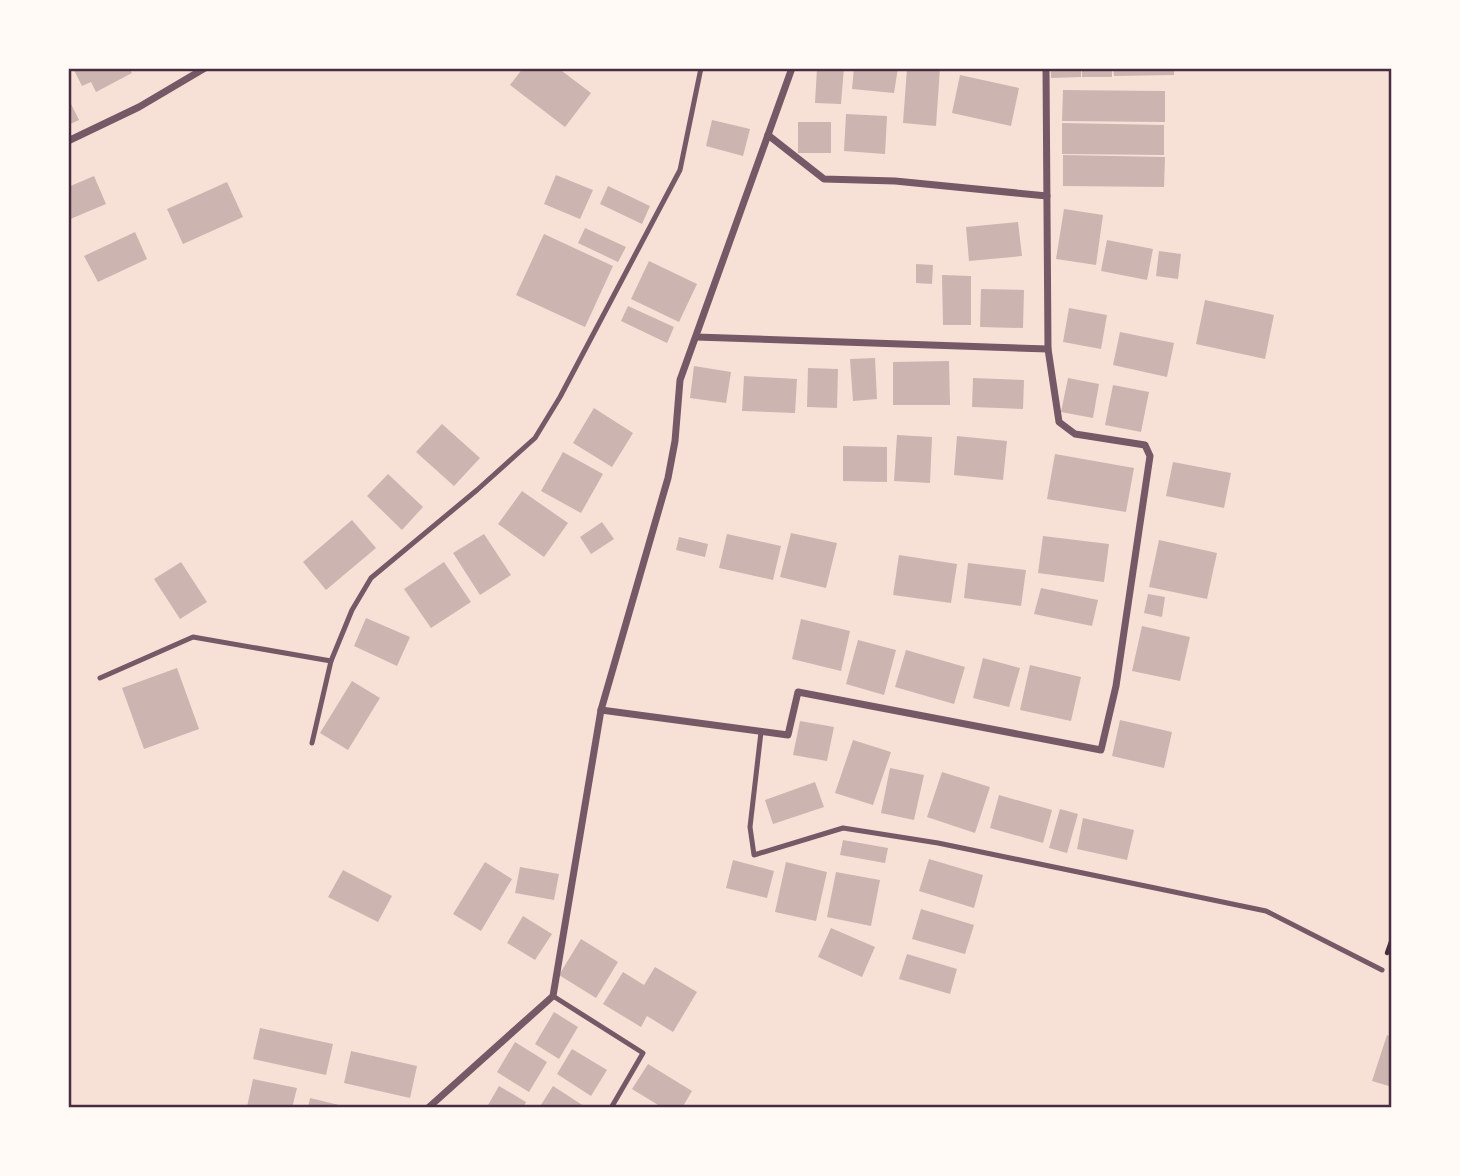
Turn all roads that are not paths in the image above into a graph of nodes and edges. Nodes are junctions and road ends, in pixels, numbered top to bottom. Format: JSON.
{"nodes":[{"id":1,"x":205,"y":68,"type":"edge"},
{"id":2,"x":701,"y":68,"type":"edge"},
{"id":3,"x":792,"y":68,"type":"edge"},
{"id":4,"x":1046,"y":68,"type":"edge"},
{"id":5,"x":768,"y":135,"type":"junction"},
{"id":6,"x":68,"y":141,"type":"edge"},
{"id":7,"x":1048,"y":196,"type":"junction"},
{"id":8,"x":696,"y":337,"type":"junction"},
{"id":9,"x":1048,"y":349,"type":"junction"},
{"id":10,"x":331,"y":661,"type":"junction"},
{"id":11,"x":100,"y":678,"type":"dead end"},
{"id":12,"x":601,"y":710,"type":"junction"},
{"id":13,"x":761,"y":732,"type":"junction"},
{"id":14,"x":312,"y":743,"type":"dead end"},
{"id":15,"x":1382,"y":970,"type":"dead end"},
{"id":16,"x":553,"y":996,"type":"junction"},
{"id":17,"x":428,"y":1108,"type":"edge"},
{"id":18,"x":611,"y":1108,"type":"edge"}],
"edges":[{"from":1,"to":6,"type":"street"},
{"from":2,"to":10,"type":"lane"},
{"from":3,"to":5,"type":"street"},
{"from":4,"to":7,"type":"street"},
{"from":5,"to":7,"type":"street"},
{"from":5,"to":8,"type":"street"},
{"from":7,"to":9,"type":"street"},
{"from":8,"to":9,"type":"street"},
{"from":8,"to":12,"type":"street"},
{"from":9,"to":13,"type":"street"},
{"from":10,"to":11,"type":"lane"},
{"from":10,"to":14,"type":"lane"},
{"from":12,"to":13,"type":"street"},
{"from":12,"to":16,"type":"street"},
{"from":13,"to":15,"type":"lane"},
{"from":16,"to":17,"type":"street"},
{"from":16,"to":18,"type":"lane"}]}
